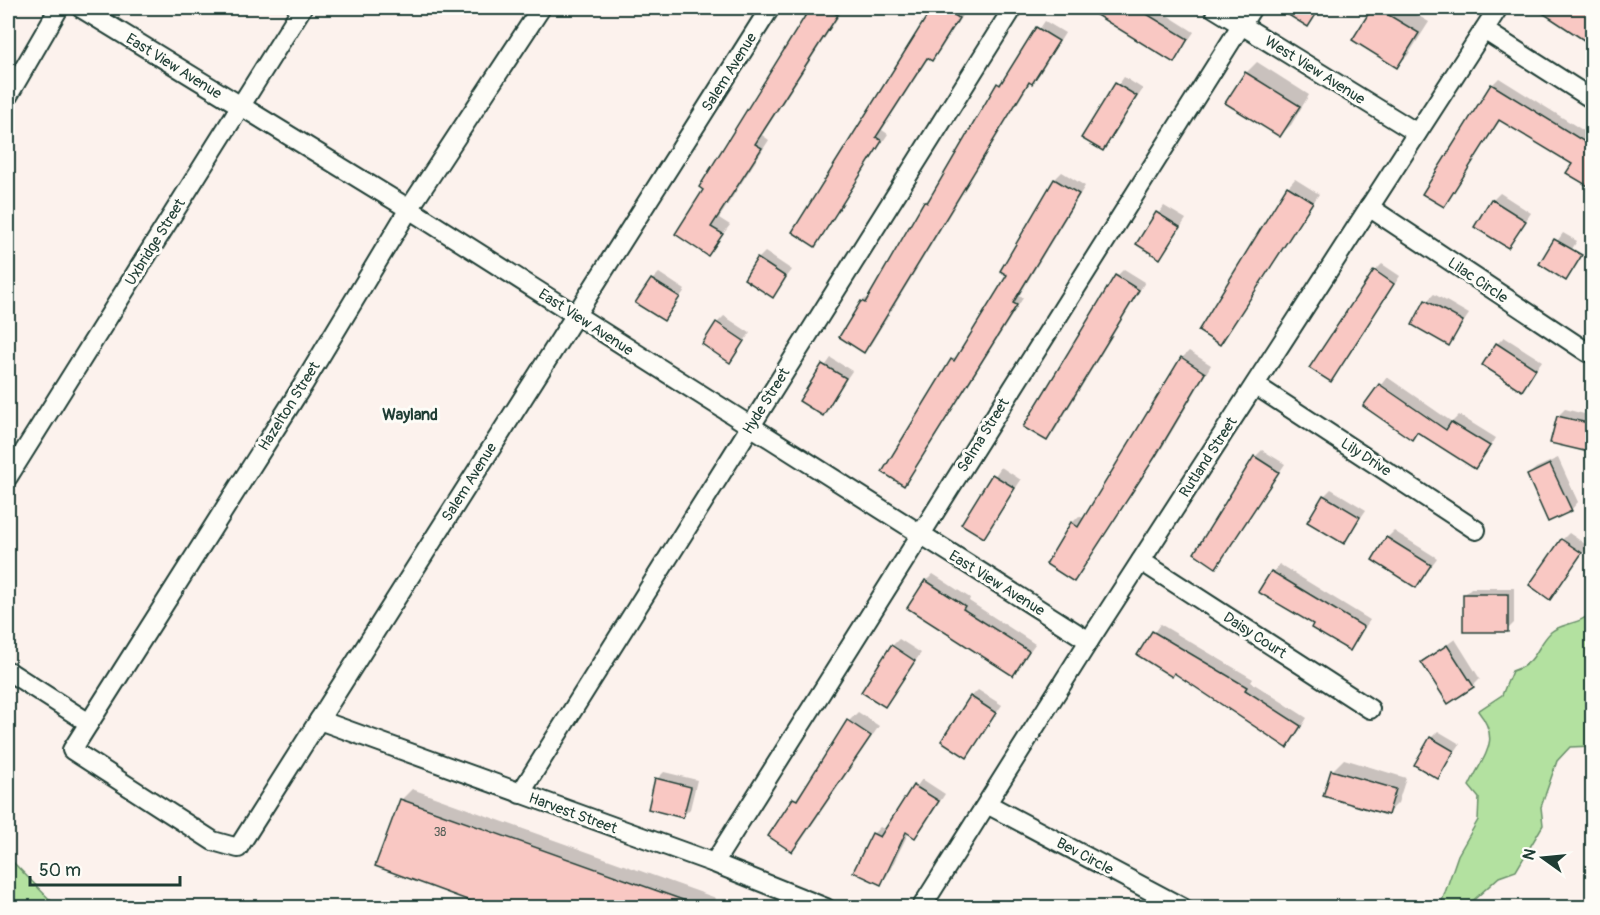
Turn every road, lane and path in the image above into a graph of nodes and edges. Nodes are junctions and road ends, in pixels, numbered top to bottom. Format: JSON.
{"nodes":[{"id":1,"x":59,"y":8,"type":"edge"},
{"id":2,"x":81,"y":8,"type":"edge"},
{"id":3,"x":302,"y":8,"type":"edge"},
{"id":4,"x":541,"y":8,"type":"edge"},
{"id":5,"x":770,"y":8,"type":"edge"},
{"id":6,"x":1013,"y":8,"type":"edge"},
{"id":7,"x":1214,"y":8,"type":"edge"},
{"id":8,"x":1252,"y":8,"type":"edge"},
{"id":9,"x":1498,"y":8,"type":"edge"},
{"id":10,"x":1241,"y":25,"type":"junction"},
{"id":11,"x":1484,"y":30,"type":"junction"},
{"id":12,"x":8,"y":96,"type":"edge"},
{"id":13,"x":1593,"y":99,"type":"edge"},
{"id":14,"x":240,"y":107,"type":"junction"},
{"id":15,"x":1417,"y":134,"type":"junction"},
{"id":16,"x":1369,"y":207,"type":"junction"},
{"id":17,"x":409,"y":209,"type":"junction"},
{"id":18,"x":575,"y":315,"type":"junction"},
{"id":19,"x":1587,"y":352,"type":"dead end"},
{"id":20,"x":1255,"y":385,"type":"junction"},
{"id":21,"x":750,"y":427,"type":"junction"},
{"id":22,"x":8,"y":477,"type":"edge"},
{"id":23,"x":1476,"y":530,"type":"dead end"},
{"id":24,"x":921,"y":535,"type":"junction"},
{"id":25,"x":1141,"y":561,"type":"junction"},
{"id":26,"x":1089,"y":641,"type":"junction"},
{"id":27,"x":8,"y":671,"type":"edge"},
{"id":28,"x":1370,"y":709,"type":"dead end"},
{"id":29,"x":319,"y":720,"type":"junction"},
{"id":30,"x":88,"y":723,"type":"junction"},
{"id":31,"x":126,"y":785,"type":"joint"},
{"id":32,"x":520,"y":794,"type":"junction"},
{"id":33,"x":987,"y":804,"type":"junction"},
{"id":34,"x":714,"y":863,"type":"junction"},
{"id":35,"x":8,"y":902,"type":"edge"},
{"id":36,"x":13,"y":908,"type":"edge"},
{"id":37,"x":826,"y":908,"type":"edge"},
{"id":38,"x":921,"y":908,"type":"edge"},
{"id":39,"x":1183,"y":908,"type":"edge"}],
"edges":[{"from":1,"to":12,"type":"street"},
{"from":2,"to":14,"type":"street","name":"East View Avenue"},
{"from":3,"to":14,"type":"street","name":"Uxbridge Street"},
{"from":4,"to":17,"type":"street","name":"Hazelton Street"},
{"from":5,"to":18,"type":"street","name":"Salem Avenue"},
{"from":6,"to":21,"type":"street","name":"Hyde Street"},
{"from":7,"to":10,"type":"street","name":"West View Avenue"},
{"from":8,"to":10,"type":"street","name":"Selma Street"},
{"from":9,"to":11,"type":"street","name":"Rutland Street"},
{"from":10,"to":15,"type":"street","name":"West View Avenue"},
{"from":10,"to":24,"type":"street","name":"Selma Street"},
{"from":11,"to":13,"type":"street"},
{"from":11,"to":15,"type":"street","name":"Rutland Street"},
{"from":14,"to":17,"type":"street","name":"East View Avenue"},
{"from":14,"to":22,"type":"street","name":"Uxbridge Street"},
{"from":15,"to":16,"type":"street","name":"Rutland Street"},
{"from":16,"to":19,"type":"street","name":"Lilac Circle"},
{"from":16,"to":20,"type":"street","name":"Rutland Street"},
{"from":17,"to":18,"type":"street","name":"East View Avenue"},
{"from":17,"to":30,"type":"street","name":"Hazelton Street"},
{"from":18,"to":21,"type":"street","name":"East View Avenue"},
{"from":18,"to":29,"type":"street","name":"Salem Avenue"},
{"from":20,"to":23,"type":"street","name":"Lily Drive"},
{"from":20,"to":25,"type":"street","name":"Rutland Street"},
{"from":21,"to":24,"type":"street","name":"East View Avenue"},
{"from":21,"to":32,"type":"street","name":"Hyde Street"},
{"from":24,"to":26,"type":"street","name":"East View Avenue"},
{"from":24,"to":34,"type":"street","name":"Selma Street"},
{"from":25,"to":26,"type":"street","name":"Rutland Street"},
{"from":25,"to":28,"type":"street","name":"Daisy Court"},
{"from":26,"to":33,"type":"street","name":"Rutland Street"},
{"from":27,"to":30,"type":"street"},
{"from":29,"to":31,"type":"street","name":"Salem Avenue"},
{"from":29,"to":32,"type":"street","name":"Harvest Street"},
{"from":30,"to":31,"type":"street","name":"Hazelton Street"},
{"from":32,"to":34,"type":"street","name":"Harvest Street"},
{"from":33,"to":38,"type":"street","name":"Rutland Street"},
{"from":33,"to":39,"type":"street","name":"Bev Circle"},
{"from":34,"to":37,"type":"street","name":"Harvest Street"},
{"from":35,"to":36,"type":"path"}]}
